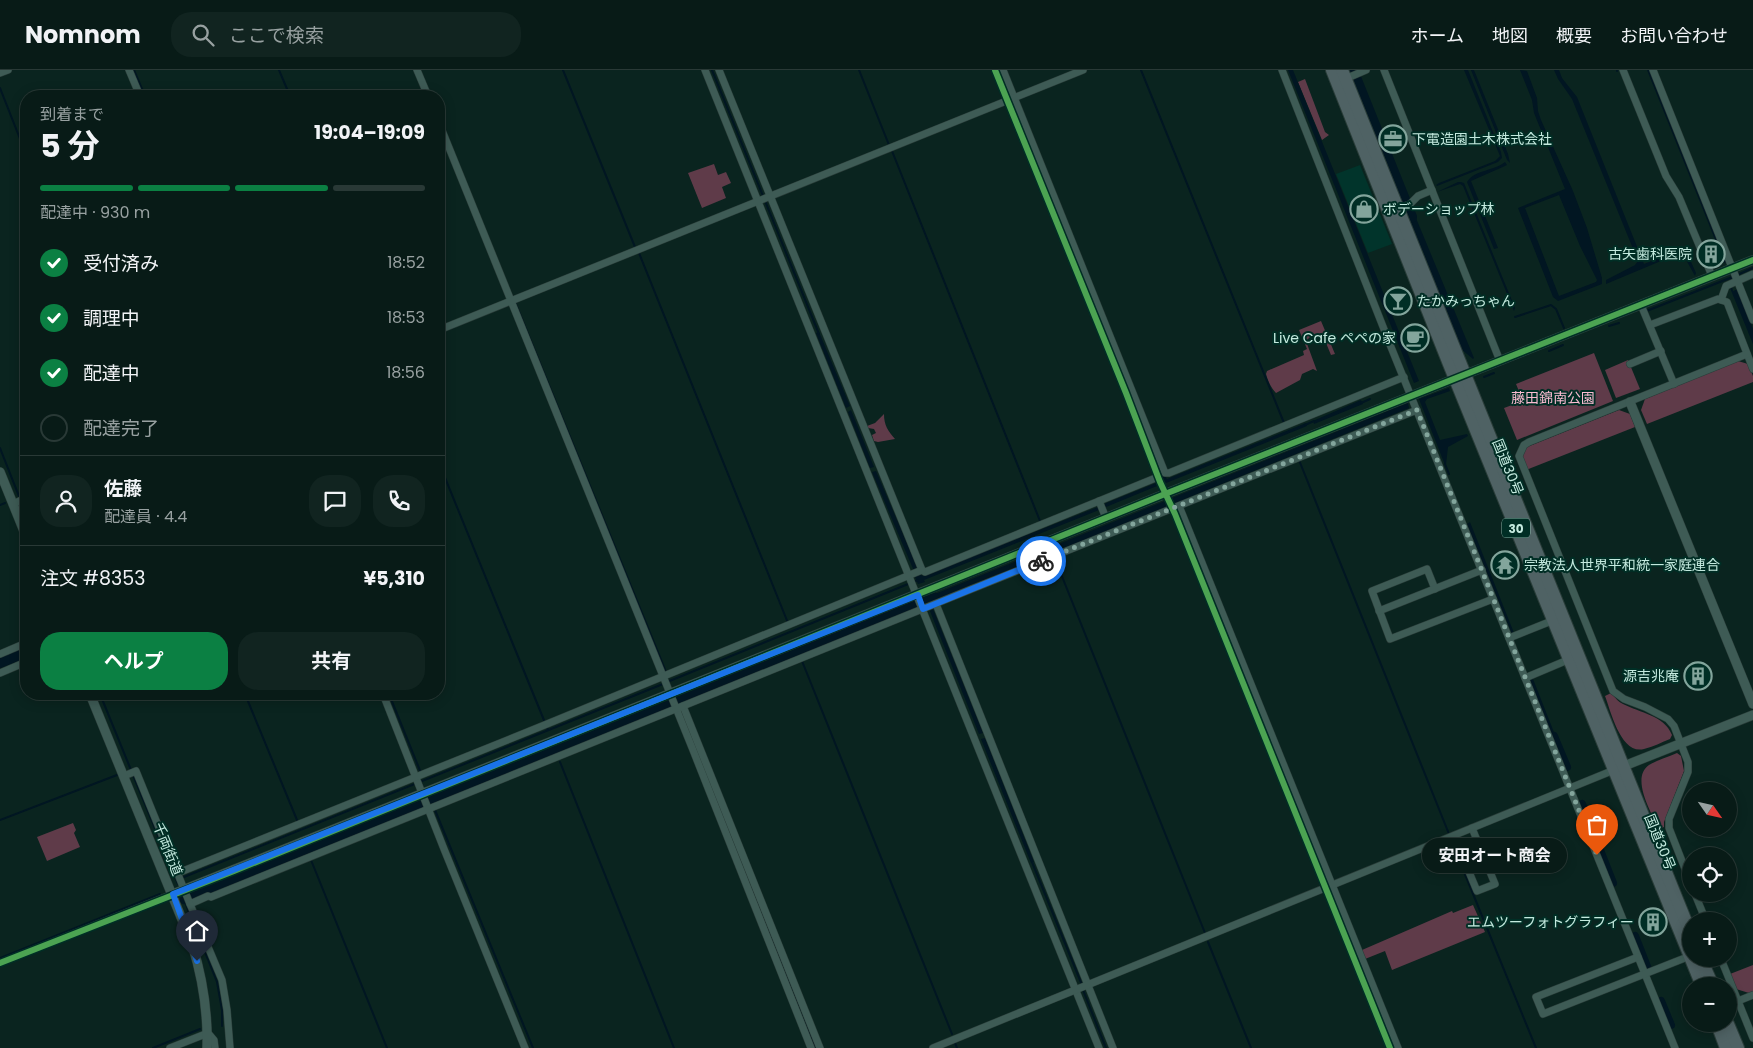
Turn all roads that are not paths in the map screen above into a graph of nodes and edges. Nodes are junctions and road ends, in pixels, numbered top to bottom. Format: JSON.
{"nodes":[{"id":1,"x":8,"y":70,"type":"edge"},
{"id":2,"x":129,"y":70,"type":"edge"},
{"id":3,"x":417,"y":70,"type":"edge"},
{"id":4,"x":705,"y":70,"type":"edge"},
{"id":5,"x":718,"y":70,"type":"edge"},
{"id":6,"x":994,"y":70,"type":"edge"},
{"id":7,"x":1003,"y":70,"type":"edge"},
{"id":8,"x":1082,"y":70,"type":"edge"},
{"id":9,"x":1282,"y":70,"type":"edge"},
{"id":10,"x":1332,"y":70,"type":"edge"},
{"id":11,"x":1384,"y":70,"type":"edge"},
{"id":12,"x":1623,"y":70,"type":"edge"},
{"id":13,"x":1653,"y":70,"type":"edge"},
{"id":14,"x":1362,"y":72,"type":"edge"},
{"id":15,"x":0,"y":73,"type":"edge"},
{"id":16,"x":1345,"y":75,"type":"edge"},
{"id":17,"x":137,"y":90,"type":"edge"},
{"id":18,"x":425,"y":90,"type":"edge"},
{"id":19,"x":1011,"y":99,"type":"junction"},
{"id":20,"x":445,"y":137,"type":"edge"},
{"id":21,"x":1432,"y":190,"type":"junction"},
{"id":22,"x":764,"y":199,"type":"junction"},
{"id":23,"x":1400,"y":208,"type":"junction"},
{"id":24,"x":1753,"y":260,"type":"edge"},
{"id":25,"x":1753,"y":274,"type":"edge"},
{"id":26,"x":1735,"y":275,"type":"junction"},
{"id":27,"x":1712,"y":276,"type":"junction"},
{"id":28,"x":513,"y":300,"type":"junction"},
{"id":29,"x":1721,"y":300,"type":"junction"},
{"id":30,"x":1643,"y":310,"type":"junction"},
{"id":31,"x":1753,"y":320,"type":"edge"},
{"id":32,"x":1650,"y":326,"type":"junction"},
{"id":33,"x":445,"y":328,"type":"edge"},
{"id":34,"x":1661,"y":351,"type":"junction"},
{"id":35,"x":1747,"y":354,"type":"junction"},
{"id":36,"x":1500,"y":361,"type":"junction"},
{"id":37,"x":1630,"y":364,"type":"dead end"},
{"id":38,"x":1753,"y":369,"type":"edge"},
{"id":39,"x":1404,"y":377,"type":"junction"},
{"id":40,"x":1460,"y":377,"type":"junction"},
{"id":41,"x":1674,"y":384,"type":"junction"},
{"id":42,"x":1411,"y":396,"type":"junction"},
{"id":43,"x":1630,"y":402,"type":"junction"},
{"id":44,"x":1417,"y":410,"type":"junction"},
{"id":45,"x":0,"y":472,"type":"edge"},
{"id":46,"x":1165,"y":488,"type":"junction"},
{"id":47,"x":20,"y":501,"type":"edge"},
{"id":48,"x":1102,"y":508,"type":"junction"},
{"id":49,"x":1482,"y":570,"type":"junction"},
{"id":50,"x":915,"y":576,"type":"junction"},
{"id":51,"x":1435,"y":589,"type":"junction"},
{"id":52,"x":1493,"y":599,"type":"junction"},
{"id":53,"x":925,"y":603,"type":"junction"},
{"id":54,"x":1380,"y":610,"type":"junction"},
{"id":55,"x":1554,"y":620,"type":"junction"},
{"id":56,"x":1509,"y":638,"type":"junction"},
{"id":57,"x":20,"y":646,"type":"edge"},
{"id":58,"x":0,"y":654,"type":"edge"},
{"id":59,"x":1570,"y":659,"type":"junction"},
{"id":60,"x":20,"y":665,"type":"edge"},
{"id":61,"x":0,"y":673,"type":"edge"},
{"id":62,"x":1529,"y":676,"type":"junction"},
{"id":63,"x":671,"y":691,"type":"junction"},
{"id":64,"x":93,"y":700,"type":"edge"},
{"id":65,"x":385,"y":700,"type":"edge"},
{"id":66,"x":1753,"y":704,"type":"edge"},
{"id":67,"x":1753,"y":715,"type":"edge"},
{"id":68,"x":982,"y":736,"type":"junction"},
{"id":69,"x":1681,"y":744,"type":"junction"},
{"id":70,"x":1619,"y":768,"type":"junction"},
{"id":71,"x":130,"y":774,"type":"junction"},
{"id":72,"x":1570,"y":788,"type":"junction"},
{"id":73,"x":422,"y":789,"type":"junction"},
{"id":74,"x":1472,"y":828,"type":"junction"},
{"id":75,"x":1454,"y":836,"type":"junction"},
{"id":76,"x":1682,"y":861,"type":"edge"},
{"id":77,"x":1033,"y":865,"type":"junction"},
{"id":78,"x":178,"y":873,"type":"junction"},
{"id":79,"x":1329,"y":887,"type":"junction"},
{"id":80,"x":173,"y":894,"type":"junction"},
{"id":81,"x":188,"y":897,"type":"junction"},
{"id":82,"x":1682,"y":913,"type":"edge"},
{"id":83,"x":1682,"y":923,"type":"edge"},
{"id":84,"x":1638,"y":957,"type":"junction"},
{"id":85,"x":1682,"y":962,"type":"edge"},
{"id":86,"x":0,"y":963,"type":"edge"},
{"id":87,"x":1724,"y":967,"type":"edge"},
{"id":88,"x":1645,"y":974,"type":"junction"},
{"id":89,"x":1082,"y":987,"type":"junction"},
{"id":90,"x":1753,"y":995,"type":"edge"},
{"id":91,"x":1738,"y":1001,"type":"junction"},
{"id":92,"x":801,"y":1010,"type":"junction"},
{"id":93,"x":1720,"y":1032,"type":"edge"},
{"id":94,"x":1731,"y":1032,"type":"edge"},
{"id":95,"x":208,"y":1033,"type":"junction"},
{"id":96,"x":1753,"y":1038,"type":"edge"},
{"id":97,"x":170,"y":1048,"type":"edge"},
{"id":98,"x":207,"y":1048,"type":"edge"},
{"id":99,"x":215,"y":1048,"type":"edge"},
{"id":100,"x":230,"y":1048,"type":"edge"},
{"id":101,"x":525,"y":1048,"type":"edge"},
{"id":102,"x":811,"y":1048,"type":"edge"},
{"id":103,"x":820,"y":1048,"type":"edge"},
{"id":104,"x":934,"y":1048,"type":"edge"},
{"id":105,"x":1099,"y":1048,"type":"edge"},
{"id":106,"x":1114,"y":1048,"type":"edge"},
{"id":107,"x":1390,"y":1048,"type":"edge"},
{"id":108,"x":1398,"y":1048,"type":"edge"},
{"id":109,"x":1675,"y":1048,"type":"edge"},
{"id":110,"x":1726,"y":1048,"type":"edge"},
{"id":111,"x":1738,"y":1048,"type":"edge"}],
"edges":[{"from":1,"to":15,"type":"street"},
{"from":2,"to":17,"type":"street"},
{"from":3,"to":18,"type":"street"},
{"from":4,"to":22,"type":"street"},
{"from":5,"to":22,"type":"street"},
{"from":6,"to":19,"type":"street"},
{"from":7,"to":19,"type":"street"},
{"from":8,"to":19,"type":"street"},
{"from":9,"to":39,"type":"street"},
{"from":10,"to":40,"type":"highway","name":"国道30号","number":"30"},
{"from":11,"to":21,"type":"street"},
{"from":12,"to":27,"type":"street"},
{"from":13,"to":26,"type":"street"},
{"from":14,"to":16,"type":"street"},
{"from":16,"to":23,"type":"highway","name":"国道30号","number":"30"},
{"from":19,"to":22,"type":"street"},
{"from":19,"to":46,"type":"street"},
{"from":20,"to":28,"type":"street"},
{"from":21,"to":23,"type":"street"},
{"from":21,"to":36,"type":"street"},
{"from":22,"to":28,"type":"street"},
{"from":22,"to":50,"type":"street"},
{"from":22,"to":50,"type":"street"},
{"from":23,"to":40,"type":"highway","name":"国道30号","number":"30"},
{"from":24,"to":26,"type":"street"},
{"from":25,"to":26,"type":"street"},
{"from":26,"to":27,"type":"street"},
{"from":26,"to":29,"type":"street"},
{"from":26,"to":31,"type":"street"},
{"from":27,"to":30,"type":"street"},
{"from":28,"to":33,"type":"street"},
{"from":28,"to":63,"type":"street"},
{"from":29,"to":32,"type":"street"},
{"from":29,"to":35,"type":"street"},
{"from":30,"to":32,"type":"street"},
{"from":30,"to":36,"type":"street"},
{"from":32,"to":34,"type":"street"},
{"from":34,"to":37,"type":"street"},
{"from":34,"to":41,"type":"street"},
{"from":35,"to":38,"type":"street"},
{"from":35,"to":41,"type":"street"},
{"from":36,"to":40,"type":"street"},
{"from":39,"to":42,"type":"street"},
{"from":39,"to":46,"type":"street"},
{"from":40,"to":42,"type":"street"},
{"from":40,"to":55,"type":"highway","name":"国道30号","number":"30"},
{"from":40,"to":70,"type":"highway","name":"国道30号","number":"30"},
{"from":41,"to":43,"type":"street"},
{"from":42,"to":44,"type":"street"},
{"from":42,"to":46,"type":"street"},
{"from":43,"to":66,"type":"street"},
{"from":43,"to":69,"type":"street"},
{"from":44,"to":46,"type":"street"},
{"from":44,"to":49,"type":"street"},
{"from":45,"to":47,"type":"street"},
{"from":46,"to":48,"type":"street"},
{"from":46,"to":48,"type":"street"},
{"from":46,"to":53,"type":"street"},
{"from":46,"to":79,"type":"street"},
{"from":48,"to":50,"type":"street"},
{"from":48,"to":53,"type":"street"},
{"from":49,"to":51,"type":"street"},
{"from":49,"to":52,"type":"street"},
{"from":50,"to":53,"type":"street"},
{"from":50,"to":63,"type":"street"},
{"from":51,"to":54,"type":"street"},
{"from":51,"to":54,"type":"street"},
{"from":52,"to":54,"type":"street"},
{"from":52,"to":56,"type":"street"},
{"from":53,"to":63,"type":"street"},
{"from":53,"to":63,"type":"street"},
{"from":53,"to":68,"type":"street"},
{"from":53,"to":68,"type":"street"},
{"from":55,"to":56,"type":"street"},
{"from":55,"to":59,"type":"highway","name":"国道30号","number":"30"},
{"from":56,"to":62,"type":"street"},
{"from":57,"to":58,"type":"street"},
{"from":59,"to":62,"type":"street"},
{"from":59,"to":70,"type":"highway","name":"国道30号","number":"30"},
{"from":60,"to":61,"type":"street"},
{"from":62,"to":72,"type":"street"},
{"from":63,"to":73,"type":"street"},
{"from":63,"to":73,"type":"street"},
{"from":63,"to":73,"type":"street"},
{"from":63,"to":92,"type":"street"},
{"from":64,"to":71,"type":"street","name":"千両街道"},
{"from":65,"to":73,"type":"street"},
{"from":67,"to":69,"type":"street"},
{"from":68,"to":77,"type":"street"},
{"from":68,"to":77,"type":"street"},
{"from":69,"to":70,"type":"street"},
{"from":69,"to":76,"type":"street"},
{"from":70,"to":72,"type":"street"},
{"from":70,"to":82,"type":"highway","name":"国道30号","number":"30"},
{"from":70,"to":83,"type":"highway","name":"国道30号","number":"30"},
{"from":71,"to":78,"type":"street"},
{"from":71,"to":80,"type":"street","name":"千両街道"},
{"from":72,"to":74,"type":"street"},
{"from":72,"to":84,"type":"street"},
{"from":73,"to":78,"type":"street"},
{"from":73,"to":81,"type":"street"},
{"from":73,"to":81,"type":"street"},
{"from":73,"to":101,"type":"street"},
{"from":74,"to":75,"type":"street"},
{"from":74,"to":75,"type":"street"},
{"from":75,"to":79,"type":"street"},
{"from":77,"to":89,"type":"street"},
{"from":77,"to":89,"type":"street"},
{"from":78,"to":81,"type":"street"},
{"from":79,"to":89,"type":"street"},
{"from":79,"to":107,"type":"street"},
{"from":79,"to":108,"type":"street"},
{"from":80,"to":81,"type":"street"},
{"from":80,"to":86,"type":"street"},
{"from":80,"to":95,"type":"street","name":"千両街道"},
{"from":81,"to":100,"type":"street"},
{"from":84,"to":88,"type":"street"},
{"from":84,"to":88,"type":"street"},
{"from":85,"to":88,"type":"street"},
{"from":87,"to":91,"type":"street"},
{"from":88,"to":109,"type":"street"},
{"from":89,"to":104,"type":"street"},
{"from":89,"to":105,"type":"street"},
{"from":89,"to":106,"type":"street"},
{"from":90,"to":91,"type":"street"},
{"from":91,"to":96,"type":"street"},
{"from":92,"to":102,"type":"street"},
{"from":92,"to":103,"type":"street"},
{"from":93,"to":110,"type":"highway"},
{"from":94,"to":111,"type":"highway"},
{"from":95,"to":97,"type":"street"},
{"from":95,"to":98,"type":"street","name":"千両街道"},
{"from":95,"to":99,"type":"street"}]}
